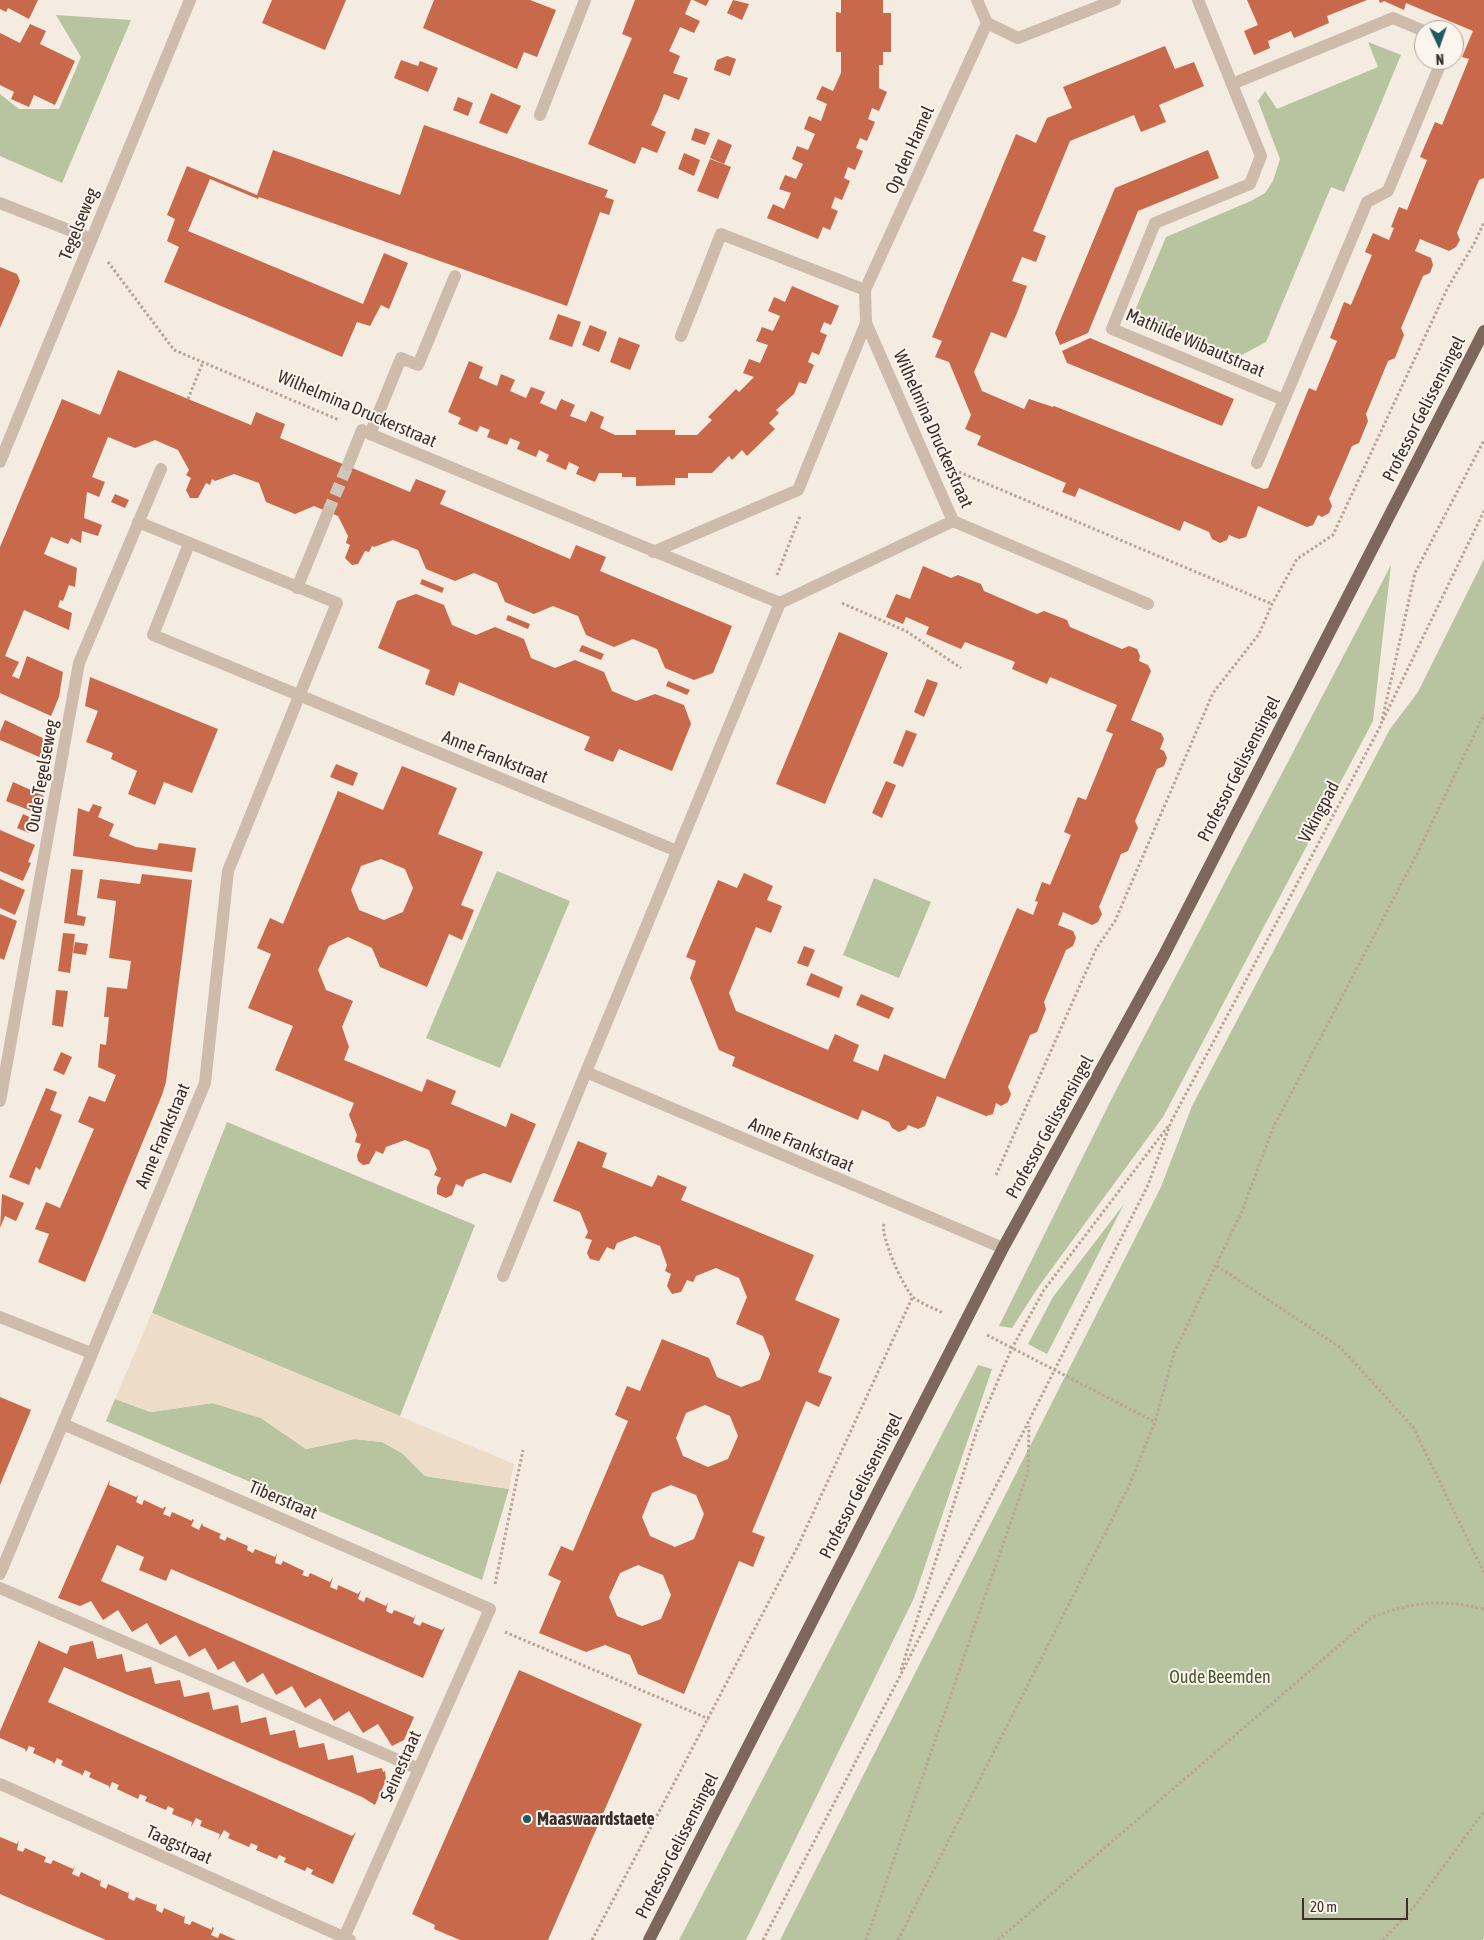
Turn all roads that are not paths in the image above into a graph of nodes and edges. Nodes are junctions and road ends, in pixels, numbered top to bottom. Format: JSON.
{"nodes":[{"id":1,"x":190,"y":0,"type":"edge"},
{"id":2,"x":585,"y":0,"type":"edge"},
{"id":3,"x":977,"y":0,"type":"edge"},
{"id":4,"x":1115,"y":0,"type":"edge"},
{"id":5,"x":1198,"y":0,"type":"edge"},
{"id":6,"x":987,"y":24,"type":"junction"},
{"id":7,"x":1414,"y":27,"type":"edge"},
{"id":8,"x":1438,"y":70,"type":"edge"},
{"id":9,"x":1232,"y":84,"type":"junction"},
{"id":10,"x":540,"y":114,"type":"dead end"},
{"id":11,"x":0,"y":203,"type":"edge"},
{"id":12,"x":92,"y":240,"type":"junction"},
{"id":13,"x":455,"y":276,"type":"dead end"},
{"id":14,"x":865,"y":290,"type":"junction"},
{"id":15,"x":866,"y":324,"type":"junction"},
{"id":16,"x":1484,"y":332,"type":"edge"},
{"id":17,"x":681,"y":336,"type":"dead end"},
{"id":18,"x":1284,"y":400,"type":"junction"},
{"id":19,"x":366,"y":432,"type":"junction"},
{"id":20,"x":0,"y":462,"type":"edge"},
{"id":21,"x":1257,"y":463,"type":"dead end"},
{"id":22,"x":348,"y":465,"type":"tunnel mouth"},
{"id":23,"x":161,"y":469,"type":"dead end"},
{"id":24,"x":328,"y":512,"type":"tunnel mouth"},
{"id":25,"x":953,"y":521,"type":"junction"},
{"id":26,"x":138,"y":522,"type":"junction"},
{"id":27,"x":189,"y":544,"type":"junction"},
{"id":28,"x":653,"y":552,"type":"junction"},
{"id":29,"x":298,"y":588,"type":"junction"},
{"id":30,"x":774,"y":601,"type":"junction"},
{"id":31,"x":1148,"y":604,"type":"dead end"},
{"id":32,"x":300,"y":696,"type":"junction"},
{"id":33,"x":677,"y":851,"type":"junction"},
{"id":34,"x":586,"y":1072,"type":"junction"},
{"id":35,"x":0,"y":1101,"type":"edge"},
{"id":36,"x":1002,"y":1248,"type":"junction"},
{"id":37,"x":503,"y":1276,"type":"dead end"},
{"id":38,"x":0,"y":1317,"type":"edge"},
{"id":39,"x":91,"y":1353,"type":"junction"},
{"id":40,"x":63,"y":1424,"type":"junction"},
{"id":41,"x":0,"y":1574,"type":"edge"},
{"id":42,"x":0,"y":1588,"type":"edge"},
{"id":43,"x":490,"y":1609,"type":"joint"},
{"id":44,"x":419,"y":1769,"type":"junction"},
{"id":45,"x":0,"y":1784,"type":"edge"},
{"id":46,"x":346,"y":1939,"type":"edge"},
{"id":47,"x":648,"y":1940,"type":"edge"}],
"edges":[{"from":1,"to":12,"type":"street","name":"Tegelseweg"},
{"from":2,"to":10,"type":"street"},
{"from":3,"to":6,"type":"street"},
{"from":4,"to":6,"type":"street"},
{"from":5,"to":9,"type":"street","name":"Mathilde Wibautstraat"},
{"from":6,"to":14,"type":"street","name":"Op den Hamel"},
{"from":7,"to":9,"type":"street"},
{"from":8,"to":18,"type":"street"},
{"from":9,"to":18,"type":"street","name":"Mathilde Wibautstraat"},
{"from":11,"to":12,"type":"street"},
{"from":12,"to":20,"type":"street","name":"Tegelseweg"},
{"from":13,"to":19,"type":"street"},
{"from":14,"to":15,"type":"street","name":"Wilhelmina Druckerstraat"},
{"from":14,"to":17,"type":"street"},
{"from":15,"to":25,"type":"street","name":"Wilhelmina Druckerstraat"},
{"from":15,"to":28,"type":"street","name":"Wilhelmina Druckerstraat"},
{"from":16,"to":36,"type":"main road","name":"Professor Gelissensingel"},
{"from":18,"to":21,"type":"street"},
{"from":19,"to":22,"type":"street"},
{"from":19,"to":28,"type":"street","name":"Wilhelmina Druckerstraat"},
{"from":23,"to":26,"type":"street","name":"Oude Tegelseweg"},
{"from":24,"to":29,"type":"street"},
{"from":25,"to":30,"type":"street"},
{"from":25,"to":31,"type":"street","name":"Wilhelmina Druckerstraat"},
{"from":26,"to":27,"type":"street","name":"Anne Frankstraat"},
{"from":26,"to":35,"type":"street","name":"Oude Tegelseweg"},
{"from":27,"to":29,"type":"street","name":"Anne Frankstraat"},
{"from":27,"to":32,"type":"street","name":"Anne Frankstraat"},
{"from":28,"to":30,"type":"street","name":"Wilhelmina Druckerstraat"},
{"from":29,"to":32,"type":"street","name":"Anne Frankstraat"},
{"from":30,"to":33,"type":"street"},
{"from":32,"to":33,"type":"street","name":"Anne Frankstraat"},
{"from":32,"to":39,"type":"street","name":"Anne Frankstraat"},
{"from":33,"to":34,"type":"street"},
{"from":34,"to":36,"type":"street","name":"Anne Frankstraat"},
{"from":34,"to":37,"type":"street"},
{"from":36,"to":47,"type":"main road","name":"Professor Gelissensingel"},
{"from":38,"to":39,"type":"street"},
{"from":39,"to":40,"type":"street","name":"Anne Frankstraat"},
{"from":40,"to":41,"type":"street","name":"Anne Frankstraat"},
{"from":40,"to":43,"type":"street","name":"Tiberstraat"},
{"from":42,"to":44,"type":"street"},
{"from":43,"to":44,"type":"street","name":"Seinestraat"},
{"from":44,"to":46,"type":"street","name":"Seinestraat"},
{"from":45,"to":46,"type":"street","name":"Taagstraat"}]}
